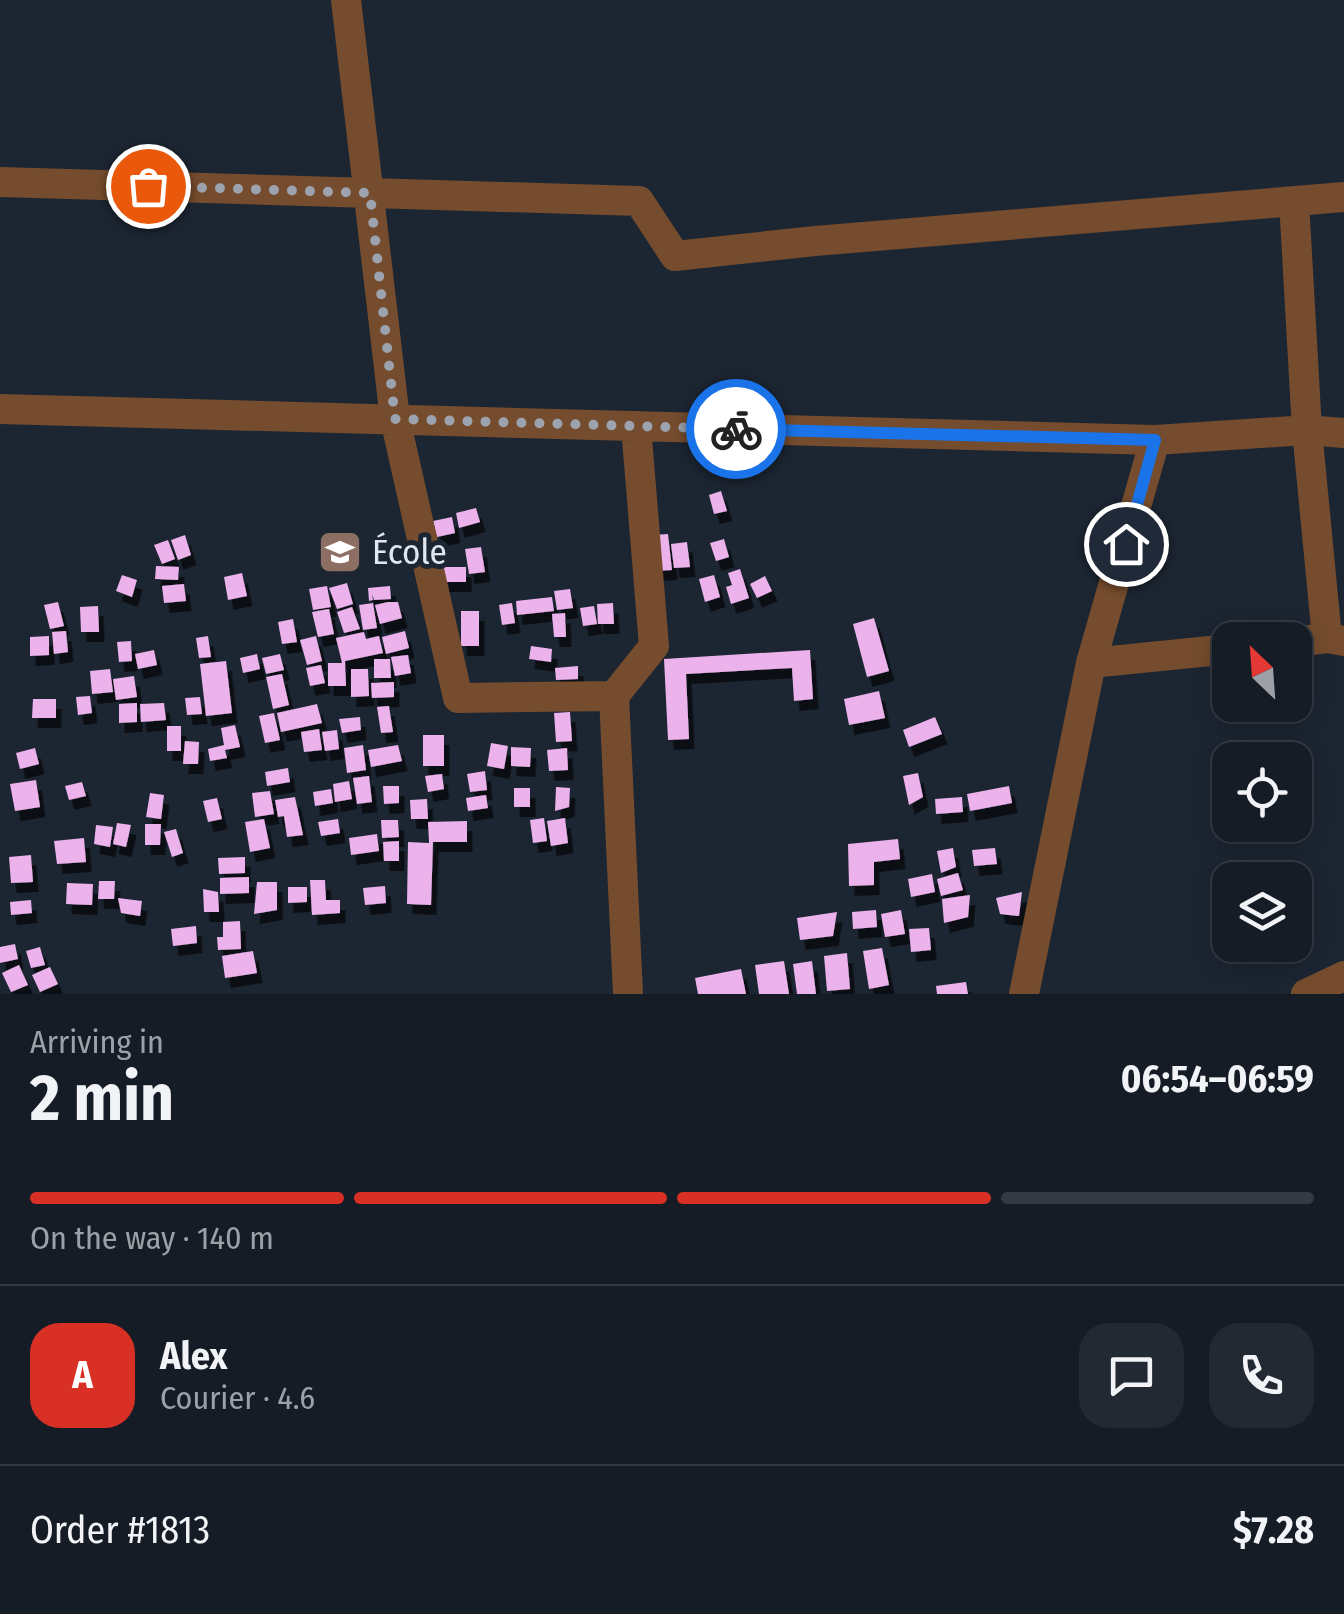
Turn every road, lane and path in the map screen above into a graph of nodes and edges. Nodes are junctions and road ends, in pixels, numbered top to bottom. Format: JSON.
{"nodes":[{"id":1,"x":346,"y":0,"type":"edge"},
{"id":2,"x":0,"y":182,"type":"edge"},
{"id":3,"x":370,"y":193,"type":"junction"},
{"id":4,"x":1344,"y":197,"type":"edge"},
{"id":5,"x":1294,"y":202,"type":"junction"},
{"id":6,"x":0,"y":409,"type":"edge"},
{"id":7,"x":395,"y":419,"type":"junction"},
{"id":8,"x":636,"y":426,"type":"junction"},
{"id":9,"x":1307,"y":430,"type":"junction"},
{"id":10,"x":1344,"y":433,"type":"edge"},
{"id":11,"x":1155,"y":440,"type":"junction"},
{"id":12,"x":1336,"y":639,"type":"edge"},
{"id":13,"x":1212,"y":651,"type":"edge"},
{"id":14,"x":1090,"y":663,"type":"junction"},
{"id":15,"x":614,"y":696,"type":"junction"},
{"id":16,"x":1344,"y":976,"type":"edge"},
{"id":17,"x":628,"y":994,"type":"edge"},
{"id":18,"x":1024,"y":994,"type":"edge"},
{"id":19,"x":1306,"y":994,"type":"edge"}],
"edges":[{"from":1,"to":3,"type":"street"},
{"from":2,"to":3,"type":"street"},
{"from":3,"to":5,"type":"street"},
{"from":3,"to":7,"type":"street"},
{"from":4,"to":5,"type":"street"},
{"from":5,"to":9,"type":"street"},
{"from":6,"to":7,"type":"street"},
{"from":7,"to":8,"type":"street"},
{"from":7,"to":15,"type":"street"},
{"from":8,"to":11,"type":"street"},
{"from":8,"to":15,"type":"street"},
{"from":9,"to":10,"type":"street"},
{"from":9,"to":11,"type":"street"},
{"from":9,"to":12,"type":"street"},
{"from":11,"to":14,"type":"street"},
{"from":13,"to":14,"type":"street"},
{"from":14,"to":18,"type":"street"},
{"from":15,"to":17,"type":"street"},
{"from":16,"to":19,"type":"street"}]}
